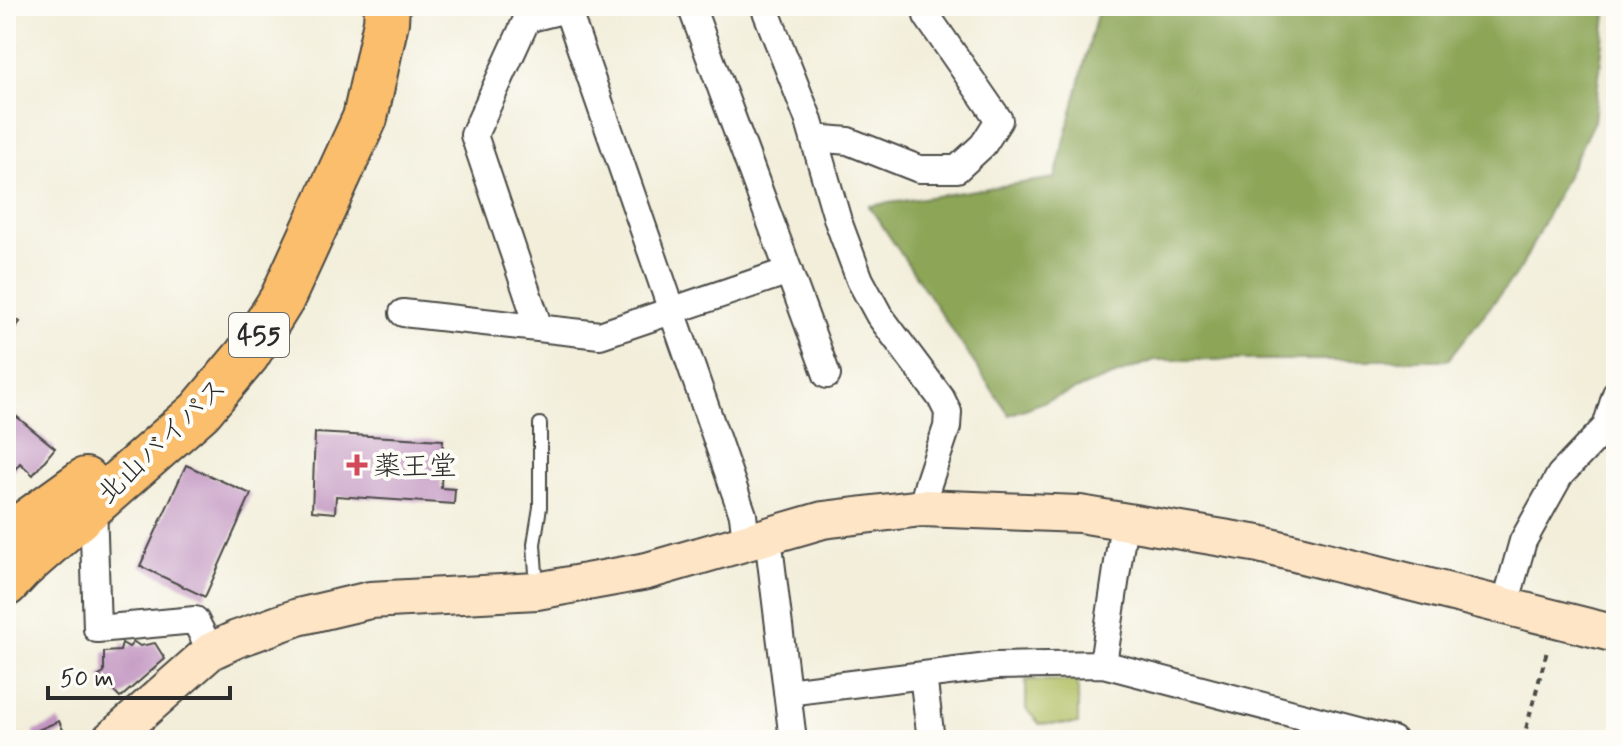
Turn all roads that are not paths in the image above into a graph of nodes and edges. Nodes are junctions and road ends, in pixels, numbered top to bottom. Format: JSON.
{"nodes":[{"id":1,"x":361,"y":6,"type":"edge"},
{"id":2,"x":387,"y":6,"type":"edge"},
{"id":3,"x":691,"y":6,"type":"edge"},
{"id":4,"x":764,"y":6,"type":"edge"},
{"id":5,"x":926,"y":6,"type":"edge"},
{"id":6,"x":566,"y":8,"type":"edge"},
{"id":7,"x":814,"y":138,"type":"junction"},
{"id":8,"x":789,"y":271,"type":"junction"},
{"id":9,"x":672,"y":311,"type":"junction"},
{"id":10,"x":403,"y":313,"type":"dead end"},
{"id":11,"x":539,"y":328,"type":"junction"},
{"id":12,"x":827,"y":375,"type":"dead end"},
{"id":13,"x":1616,"y":394,"type":"edge"},
{"id":14,"x":540,"y":424,"type":"dead end"},
{"id":15,"x":93,"y":505,"type":"junction"},
{"id":16,"x":922,"y":508,"type":"junction"},
{"id":17,"x":1124,"y":522,"type":"junction"},
{"id":18,"x":6,"y":537,"type":"edge"},
{"id":19,"x":756,"y":539,"type":"junction"},
{"id":20,"x":6,"y":584,"type":"edge"},
{"id":21,"x":537,"y":591,"type":"junction"},
{"id":22,"x":1505,"y":605,"type":"junction"},
{"id":23,"x":1616,"y":634,"type":"edge"},
{"id":24,"x":211,"y":651,"type":"junction"},
{"id":25,"x":1103,"y":664,"type":"junction"},
{"id":26,"x":923,"y":675,"type":"junction"},
{"id":27,"x":787,"y":692,"type":"junction"},
{"id":28,"x":110,"y":740,"type":"edge"},
{"id":29,"x":793,"y":740,"type":"edge"},
{"id":30,"x":931,"y":740,"type":"edge"},
{"id":31,"x":1393,"y":740,"type":"edge"}],
"edges":[{"from":1,"to":18,"type":"highway","name":"北山バイパス","number":"455"},
{"from":2,"to":15,"type":"highway","name":"北山バイパス","number":"455"},
{"from":3,"to":8,"type":"street"},
{"from":4,"to":7,"type":"street"},
{"from":5,"to":7,"type":"street"},
{"from":6,"to":9,"type":"street"},
{"from":6,"to":11,"type":"street"},
{"from":7,"to":16,"type":"street"},
{"from":8,"to":9,"type":"street"},
{"from":8,"to":12,"type":"street"},
{"from":9,"to":11,"type":"street"},
{"from":9,"to":19,"type":"street"},
{"from":10,"to":11,"type":"street"},
{"from":13,"to":22,"type":"street"},
{"from":14,"to":21,"type":"lane"},
{"from":15,"to":20,"type":"highway","name":"北山バイパス","number":"455"},
{"from":15,"to":24,"type":"street"},
{"from":16,"to":17,"type":"street"},
{"from":16,"to":19,"type":"street"},
{"from":17,"to":22,"type":"street"},
{"from":17,"to":25,"type":"street"},
{"from":19,"to":21,"type":"street"},
{"from":19,"to":27,"type":"street"},
{"from":21,"to":24,"type":"street"},
{"from":22,"to":23,"type":"street"},
{"from":24,"to":28,"type":"street"},
{"from":25,"to":26,"type":"street"},
{"from":25,"to":31,"type":"street"},
{"from":26,"to":27,"type":"street"},
{"from":26,"to":30,"type":"street"},
{"from":27,"to":29,"type":"street"}]}
